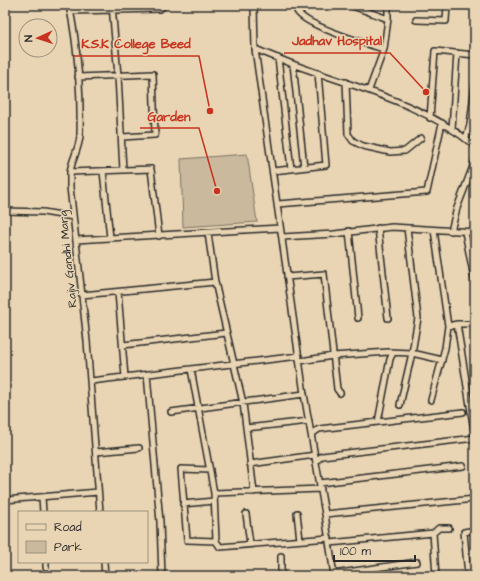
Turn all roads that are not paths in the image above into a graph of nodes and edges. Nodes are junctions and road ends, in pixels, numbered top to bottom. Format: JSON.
{"nodes":[{"id":1,"x":165,"y":5,"type":"edge"},
{"id":2,"x":254,"y":5,"type":"edge"},
{"id":3,"x":296,"y":5,"type":"edge"},
{"id":4,"x":350,"y":5,"type":"edge"},
{"id":5,"x":388,"y":5,"type":"edge"},
{"id":6,"x":447,"y":5,"type":"edge"},
{"id":7,"x":69,"y":8,"type":"edge"},
{"id":8,"x":112,"y":8,"type":"edge"},
{"id":9,"x":388,"y":20,"type":"junction"},
{"id":10,"x":416,"y":20,"type":"dead end"},
{"id":11,"x":255,"y":49,"type":"junction"},
{"id":12,"x":384,"y":49,"type":"junction"},
{"id":13,"x":457,"y":53,"type":"junction"},
{"id":14,"x":475,"y":56,"type":"edge"},
{"id":15,"x":278,"y":58,"type":"junction"},
{"id":16,"x":293,"y":64,"type":"junction"},
{"id":17,"x":318,"y":73,"type":"junction"},
{"id":18,"x":118,"y":76,"type":"junction"},
{"id":19,"x":78,"y":77,"type":"junction"},
{"id":20,"x":346,"y":82,"type":"junction"},
{"id":21,"x":475,"y":85,"type":"edge"},
{"id":22,"x":369,"y":90,"type":"junction"},
{"id":23,"x":430,"y":118,"type":"junction"},
{"id":24,"x":442,"y":123,"type":"junction"},
{"id":25,"x":452,"y":129,"type":"junction"},
{"id":26,"x":122,"y":137,"type":"junction"},
{"id":27,"x":421,"y":138,"type":"dead end"},
{"id":28,"x":466,"y":138,"type":"junction"},
{"id":29,"x":475,"y":146,"type":"edge"},
{"id":30,"x":475,"y":160,"type":"edge"},
{"id":31,"x":304,"y":167,"type":"junction"},
{"id":32,"x":291,"y":169,"type":"junction"},
{"id":33,"x":123,"y":170,"type":"junction"},
{"id":34,"x":273,"y":170,"type":"junction"},
{"id":35,"x":103,"y":171,"type":"junction"},
{"id":36,"x":70,"y":172,"type":"junction"},
{"id":37,"x":278,"y":204,"type":"junction"},
{"id":38,"x":5,"y":211,"type":"edge"},
{"id":39,"x":73,"y":217,"type":"junction"},
{"id":40,"x":280,"y":228,"type":"junction"},
{"id":41,"x":378,"y":228,"type":"junction"},
{"id":42,"x":407,"y":228,"type":"junction"},
{"id":43,"x":434,"y":230,"type":"junction"},
{"id":44,"x":349,"y":231,"type":"junction"},
{"id":45,"x":451,"y":231,"type":"junction"},
{"id":46,"x":465,"y":232,"type":"junction"},
{"id":47,"x":475,"y":232,"type":"edge"},
{"id":48,"x":208,"y":233,"type":"junction"},
{"id":49,"x":159,"y":236,"type":"junction"},
{"id":50,"x":282,"y":237,"type":"junction"},
{"id":51,"x":110,"y":238,"type":"junction"},
{"id":52,"x":76,"y":240,"type":"junction"},
{"id":53,"x":287,"y":277,"type":"junction"},
{"id":54,"x":215,"y":282,"type":"junction"},
{"id":55,"x":475,"y":283,"type":"edge"},
{"id":56,"x":118,"y":292,"type":"junction"},
{"id":57,"x":82,"y":295,"type":"junction"},
{"id":58,"x":358,"y":318,"type":"dead end"},
{"id":59,"x":388,"y":318,"type":"dead end"},
{"id":60,"x":457,"y":324,"type":"junction"},
{"id":61,"x":475,"y":324,"type":"edge"},
{"id":62,"x":448,"y":326,"type":"junction"},
{"id":63,"x":226,"y":333,"type":"junction"},
{"id":64,"x":122,"y":345,"type":"junction"},
{"id":65,"x":393,"y":352,"type":"junction"},
{"id":66,"x":412,"y":353,"type":"junction"},
{"id":67,"x":333,"y":356,"type":"junction"},
{"id":68,"x":300,"y":359,"type":"junction"},
{"id":69,"x":442,"y":360,"type":"junction"},
{"id":70,"x":234,"y":364,"type":"junction"},
{"id":71,"x":191,"y":369,"type":"junction"},
{"id":72,"x":147,"y":374,"type":"junction"},
{"id":73,"x":125,"y":377,"type":"junction"},
{"id":74,"x":91,"y":381,"type":"junction"},
{"id":75,"x":340,"y":393,"type":"dead end"},
{"id":76,"x":304,"y":394,"type":"junction"},
{"id":77,"x":431,"y":400,"type":"dead end"},
{"id":78,"x":243,"y":403,"type":"junction"},
{"id":79,"x":400,"y":404,"type":"dead end"},
{"id":80,"x":198,"y":409,"type":"junction"},
{"id":81,"x":171,"y":412,"type":"dead end"},
{"id":82,"x":463,"y":412,"type":"dead end"},
{"id":83,"x":310,"y":421,"type":"junction"},
{"id":84,"x":378,"y":422,"type":"junction"},
{"id":85,"x":246,"y":428,"type":"junction"},
{"id":86,"x":312,"y":434,"type":"junction"},
{"id":87,"x":475,"y":438,"type":"edge"},
{"id":88,"x":139,"y":448,"type":"dead end"},
{"id":89,"x":96,"y":452,"type":"junction"},
{"id":90,"x":316,"y":458,"type":"junction"},
{"id":91,"x":250,"y":464,"type":"junction"},
{"id":92,"x":463,"y":466,"type":"dead end"},
{"id":93,"x":210,"y":470,"type":"junction"},
{"id":94,"x":320,"y":486,"type":"junction"},
{"id":95,"x":98,"y":492,"type":"junction"},
{"id":96,"x":254,"y":492,"type":"junction"},
{"id":97,"x":214,"y":493,"type":"junction"},
{"id":98,"x":42,"y":497,"type":"junction"},
{"id":99,"x":475,"y":499,"type":"edge"},
{"id":100,"x":5,"y":500,"type":"edge"},
{"id":101,"x":214,"y":501,"type":"junction"},
{"id":102,"x":184,"y":504,"type":"junction"},
{"id":103,"x":43,"y":511,"type":"edge"},
{"id":104,"x":100,"y":511,"type":"edge"},
{"id":105,"x":297,"y":513,"type":"dead end"},
{"id":106,"x":246,"y":514,"type":"dead end"},
{"id":107,"x":325,"y":514,"type":"junction"},
{"id":108,"x":449,"y":528,"type":"dead end"},
{"id":109,"x":475,"y":530,"type":"edge"},
{"id":110,"x":433,"y":533,"type":"junction"},
{"id":111,"x":300,"y":540,"type":"junction"},
{"id":112,"x":216,"y":541,"type":"junction"},
{"id":113,"x":329,"y":541,"type":"junction"},
{"id":114,"x":250,"y":544,"type":"junction"},
{"id":115,"x":280,"y":556,"type":"dead end"},
{"id":116,"x":417,"y":562,"type":"dead end"},
{"id":117,"x":104,"y":563,"type":"edge"},
{"id":118,"x":333,"y":575,"type":"edge"},
{"id":119,"x":105,"y":576,"type":"edge"},
{"id":120,"x":162,"y":576,"type":"edge"},
{"id":121,"x":281,"y":576,"type":"edge"},
{"id":122,"x":436,"y":576,"type":"edge"},
{"id":123,"x":468,"y":576,"type":"edge"}],
"edges":[{"from":1,"to":8,"type":"street"},
{"from":2,"to":11,"type":"street"},
{"from":3,"to":12,"type":"street"},
{"from":4,"to":9,"type":"street"},
{"from":5,"to":9,"type":"street"},
{"from":6,"to":10,"type":"street"},
{"from":7,"to":8,"type":"street"},
{"from":7,"to":19,"type":"street","name":"Rajiv Gandhi Marg"},
{"from":8,"to":18,"type":"street"},
{"from":9,"to":12,"type":"street"},
{"from":11,"to":15,"type":"street"},
{"from":11,"to":34,"type":"street"},
{"from":12,"to":22,"type":"street"},
{"from":13,"to":14,"type":"street"},
{"from":13,"to":23,"type":"street"},
{"from":13,"to":25,"type":"street"},
{"from":15,"to":16,"type":"street"},
{"from":15,"to":32,"type":"street"},
{"from":16,"to":17,"type":"street"},
{"from":16,"to":31,"type":"street"},
{"from":17,"to":20,"type":"street"},
{"from":17,"to":31,"type":"street"},
{"from":18,"to":19,"type":"street"},
{"from":18,"to":26,"type":"street"},
{"from":18,"to":26,"type":"street"},
{"from":19,"to":36,"type":"street","name":"Rajiv Gandhi Marg"},
{"from":20,"to":22,"type":"street"},
{"from":20,"to":27,"type":"street"},
{"from":21,"to":28,"type":"street"},
{"from":22,"to":23,"type":"street"},
{"from":23,"to":24,"type":"street"},
{"from":24,"to":25,"type":"street"},
{"from":24,"to":37,"type":"street"},
{"from":25,"to":28,"type":"street"},
{"from":26,"to":33,"type":"street"},
{"from":28,"to":29,"type":"street"},
{"from":30,"to":45,"type":"street"},
{"from":31,"to":32,"type":"street"},
{"from":32,"to":34,"type":"street"},
{"from":33,"to":35,"type":"street"},
{"from":33,"to":49,"type":"street"},
{"from":34,"to":37,"type":"street"},
{"from":35,"to":36,"type":"street"},
{"from":35,"to":51,"type":"street"},
{"from":36,"to":39,"type":"street","name":"Rajiv Gandhi Marg"},
{"from":37,"to":40,"type":"street"},
{"from":38,"to":39,"type":"street"},
{"from":39,"to":52,"type":"street","name":"Rajiv Gandhi Marg"},
{"from":40,"to":48,"type":"street"},
{"from":40,"to":50,"type":"street"},
{"from":41,"to":42,"type":"street"},
{"from":41,"to":44,"type":"street"},
{"from":41,"to":59,"type":"street"},
{"from":42,"to":43,"type":"street"},
{"from":42,"to":66,"type":"street"},
{"from":43,"to":45,"type":"street"},
{"from":43,"to":62,"type":"street"},
{"from":44,"to":50,"type":"street"},
{"from":44,"to":58,"type":"street"},
{"from":45,"to":46,"type":"street"},
{"from":46,"to":47,"type":"street"},
{"from":46,"to":55,"type":"street"},
{"from":48,"to":49,"type":"street"},
{"from":48,"to":54,"type":"street"},
{"from":49,"to":51,"type":"street"},
{"from":50,"to":53,"type":"street"},
{"from":51,"to":52,"type":"street"},
{"from":52,"to":57,"type":"street","name":"Rajiv Gandhi Marg"},
{"from":53,"to":67,"type":"street"},
{"from":53,"to":68,"type":"street"},
{"from":54,"to":56,"type":"street"},
{"from":54,"to":63,"type":"street"},
{"from":56,"to":57,"type":"street"},
{"from":56,"to":64,"type":"street"},
{"from":57,"to":74,"type":"street","name":"Rajiv Gandhi Marg"},
{"from":60,"to":61,"type":"street"},
{"from":60,"to":62,"type":"street"},
{"from":60,"to":87,"type":"street"},
{"from":62,"to":69,"type":"street"},
{"from":63,"to":64,"type":"street"},
{"from":63,"to":70,"type":"street"},
{"from":64,"to":73,"type":"street"},
{"from":65,"to":66,"type":"street"},
{"from":65,"to":67,"type":"street"},
{"from":65,"to":84,"type":"street"},
{"from":66,"to":69,"type":"street"},
{"from":66,"to":79,"type":"street"},
{"from":67,"to":68,"type":"street"},
{"from":67,"to":75,"type":"street"},
{"from":68,"to":70,"type":"street"},
{"from":68,"to":76,"type":"street"},
{"from":69,"to":77,"type":"street"},
{"from":70,"to":71,"type":"street"},
{"from":70,"to":78,"type":"street"},
{"from":71,"to":72,"type":"street"},
{"from":71,"to":80,"type":"street"},
{"from":72,"to":73,"type":"street"},
{"from":72,"to":120,"type":"street"},
{"from":73,"to":74,"type":"street"},
{"from":74,"to":89,"type":"street","name":"Rajiv Gandhi Marg"},
{"from":76,"to":78,"type":"street"},
{"from":76,"to":83,"type":"street"},
{"from":78,"to":80,"type":"street"},
{"from":78,"to":85,"type":"street"},
{"from":80,"to":81,"type":"street"},
{"from":80,"to":93,"type":"street"},
{"from":82,"to":84,"type":"street"},
{"from":83,"to":85,"type":"street"},
{"from":83,"to":86,"type":"street"},
{"from":84,"to":86,"type":"street"},
{"from":85,"to":91,"type":"street"},
{"from":86,"to":90,"type":"street"},
{"from":87,"to":90,"type":"street"},
{"from":88,"to":89,"type":"street"},
{"from":89,"to":95,"type":"street","name":"Rajiv Gandhi Marg"},
{"from":90,"to":91,"type":"street"},
{"from":90,"to":94,"type":"street"},
{"from":91,"to":96,"type":"street"},
{"from":92,"to":94,"type":"street"},
{"from":93,"to":97,"type":"street"},
{"from":93,"to":102,"type":"street"},
{"from":94,"to":96,"type":"street"},
{"from":94,"to":107,"type":"street"},
{"from":95,"to":98,"type":"street"},
{"from":95,"to":104,"type":"street","name":"Rajiv Gandhi Marg"},
{"from":96,"to":97,"type":"street"},
{"from":97,"to":101,"type":"street"},
{"from":98,"to":100,"type":"street"},
{"from":98,"to":103,"type":"street"},
{"from":99,"to":107,"type":"street"},
{"from":101,"to":102,"type":"street"},
{"from":101,"to":112,"type":"street"},
{"from":102,"to":112,"type":"street"},
{"from":105,"to":111,"type":"street"},
{"from":106,"to":114,"type":"street"},
{"from":107,"to":113,"type":"street"},
{"from":108,"to":110,"type":"street"},
{"from":109,"to":123,"type":"street"},
{"from":110,"to":113,"type":"street"},
{"from":110,"to":122,"type":"street"},
{"from":111,"to":113,"type":"street"},
{"from":111,"to":114,"type":"street"},
{"from":112,"to":114,"type":"street"},
{"from":113,"to":118,"type":"street"},
{"from":115,"to":121,"type":"street"},
{"from":116,"to":118,"type":"street"},
{"from":117,"to":119,"type":"street"}]}
